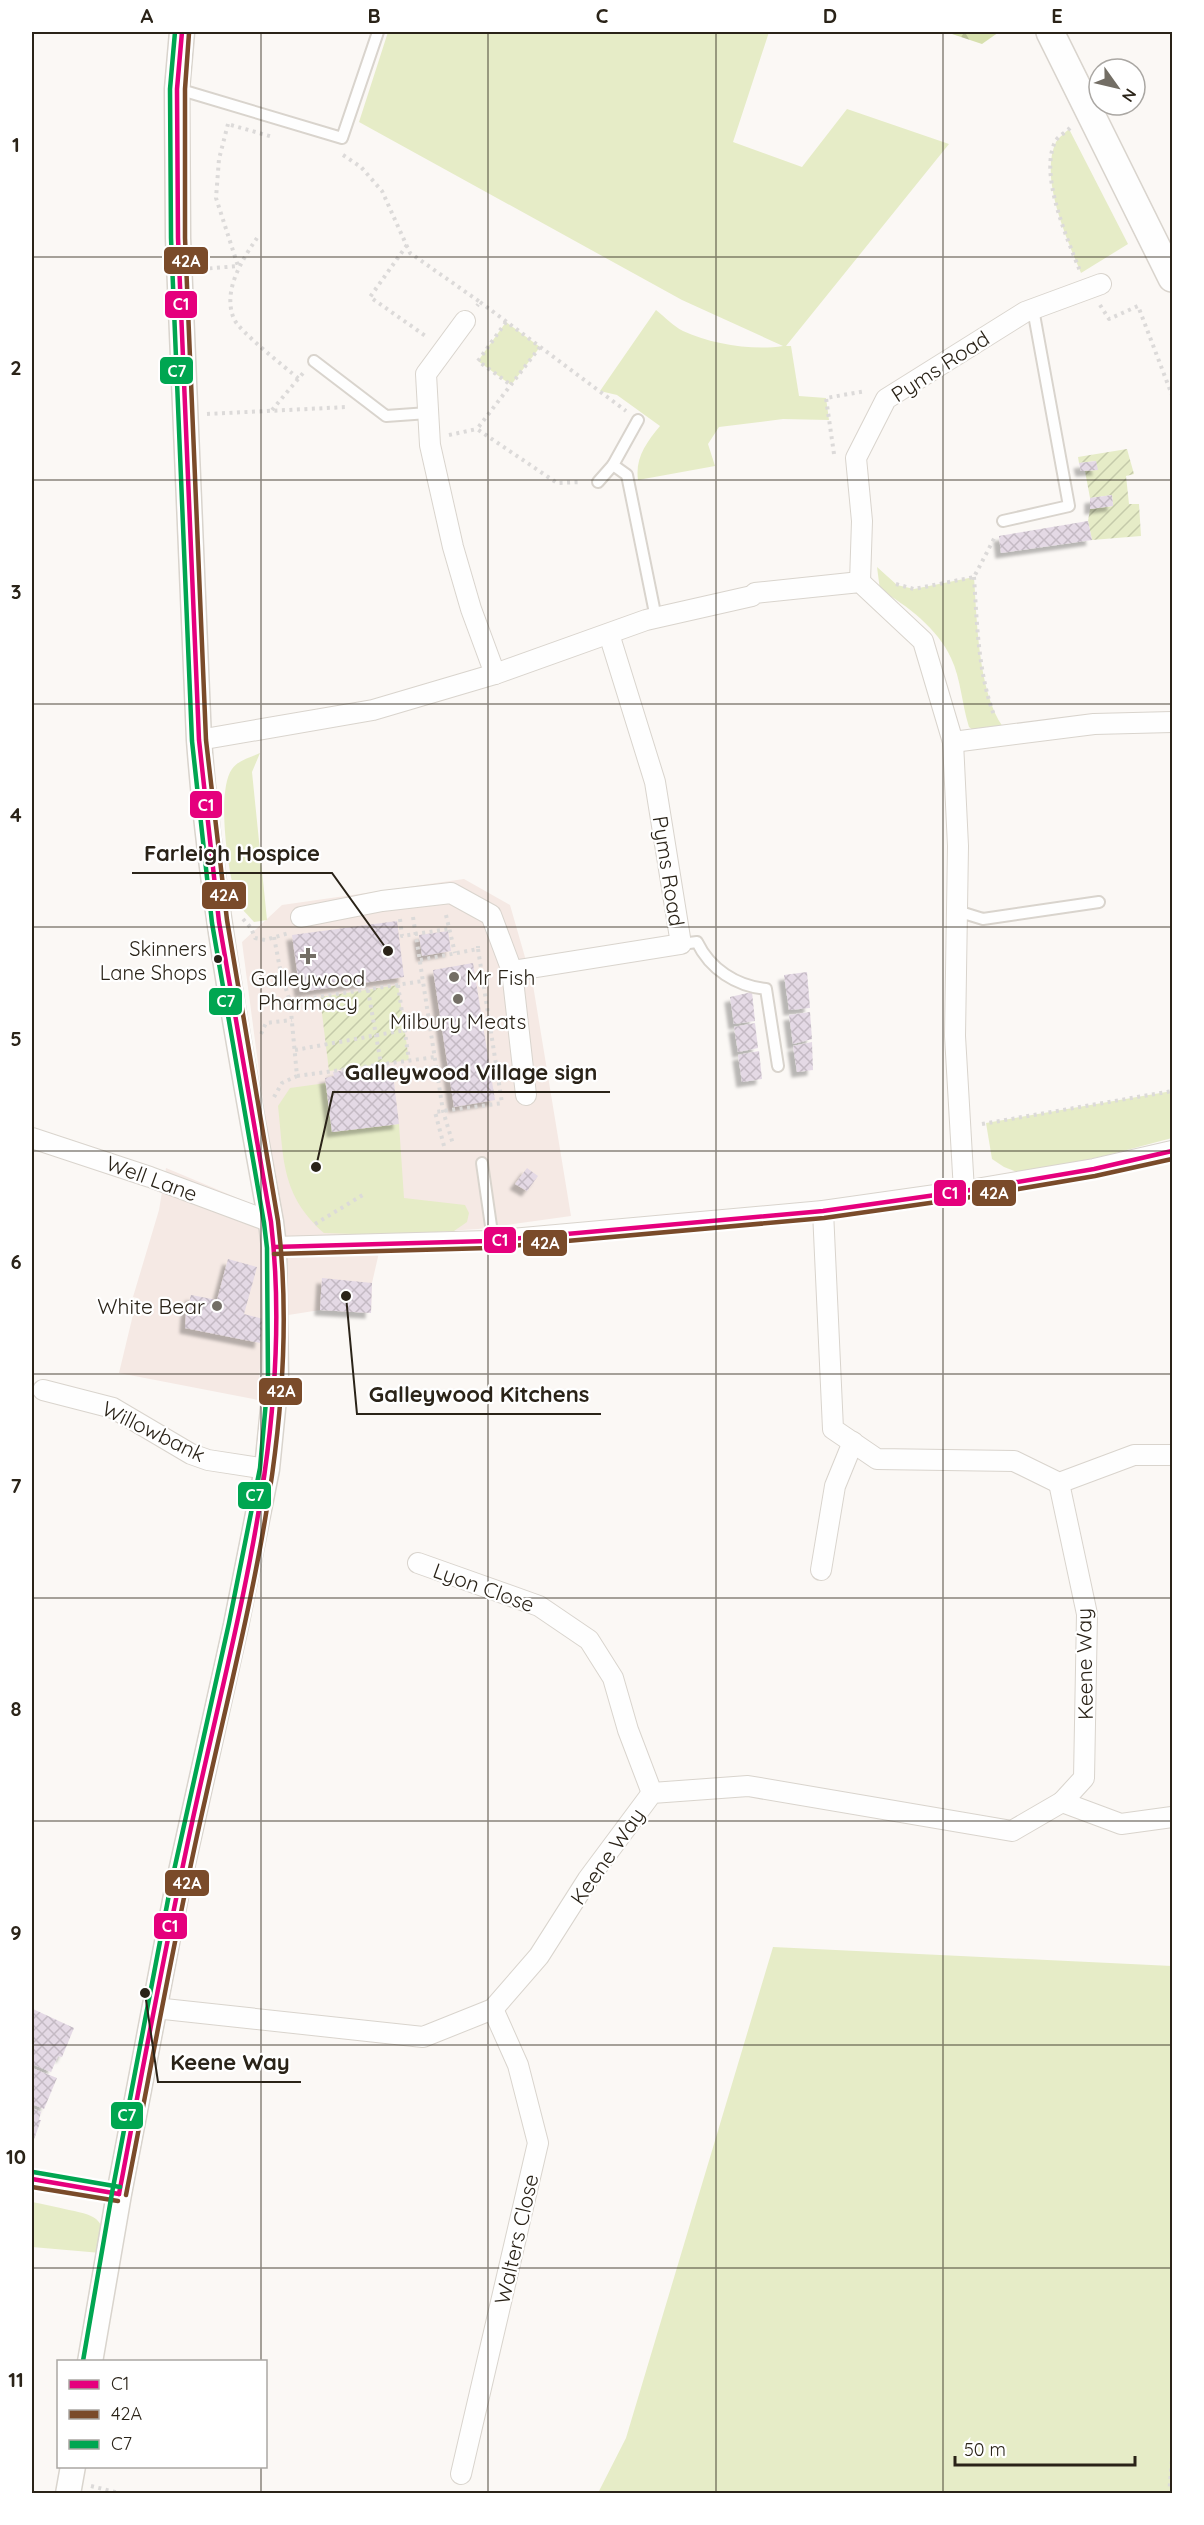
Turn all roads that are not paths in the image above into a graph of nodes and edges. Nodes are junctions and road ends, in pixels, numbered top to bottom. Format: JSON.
{"nodes":[{"id":1,"x":182,"y":32,"type":"edge"},
{"id":2,"x":378,"y":32,"type":"edge"},
{"id":3,"x":1050,"y":32,"type":"edge"},
{"id":4,"x":177,"y":89,"type":"junction"},
{"id":5,"x":1173,"y":278,"type":"edge"},
{"id":6,"x":1095,"y":286,"type":"road end"},
{"id":7,"x":1033,"y":309,"type":"junction"},
{"id":8,"x":465,"y":321,"type":"road end"},
{"id":9,"x":314,"y":361,"type":"road end"},
{"id":10,"x":428,"y":413,"type":"junction"},
{"id":11,"x":638,"y":420,"type":"road end"},
{"id":12,"x":613,"y":465,"type":"junction"},
{"id":13,"x":598,"y":482,"type":"road end"},
{"id":14,"x":1003,"y":521,"type":"road end"},
{"id":15,"x":861,"y":574,"type":"junction"},
{"id":16,"x":656,"y":618,"type":"junction"},
{"id":17,"x":609,"y":634,"type":"junction"},
{"id":18,"x":495,"y":674,"type":"junction"},
{"id":19,"x":1173,"y":722,"type":"edge"},
{"id":20,"x":199,"y":740,"type":"junction"},
{"id":21,"x":953,"y":742,"type":"junction"},
{"id":22,"x":1099,"y":902,"type":"dead end"},
{"id":23,"x":957,"y":911,"type":"junction"},
{"id":24,"x":302,"y":917,"type":"road end"},
{"id":25,"x":681,"y":944,"type":"junction"},
{"id":26,"x":512,"y":971,"type":"junction"},
{"id":27,"x":778,"y":1066,"type":"dead end"},
{"id":28,"x":526,"y":1095,"type":"road end"},
{"id":29,"x":32,"y":1138,"type":"edge"},
{"id":30,"x":1173,"y":1151,"type":"edge"},
{"id":31,"x":482,"y":1163,"type":"dead end"},
{"id":32,"x":964,"y":1191,"type":"junction"},
{"id":33,"x":823,"y":1211,"type":"junction"},
{"id":34,"x":271,"y":1222,"type":"junction"},
{"id":35,"x":493,"y":1240,"type":"junction"},
{"id":36,"x":274,"y":1247,"type":"junction"},
{"id":37,"x":43,"y":1390,"type":"dead end"},
{"id":38,"x":853,"y":1442,"type":"junction"},
{"id":39,"x":1173,"y":1455,"type":"edge"},
{"id":40,"x":267,"y":1469,"type":"junction"},
{"id":41,"x":1059,"y":1483,"type":"junction"},
{"id":42,"x":418,"y":1563,"type":"dead end"},
{"id":43,"x":821,"y":1570,"type":"dead end"},
{"id":44,"x":652,"y":1793,"type":"junction"},
{"id":45,"x":1062,"y":1802,"type":"junction"},
{"id":46,"x":1173,"y":1818,"type":"edge"},
{"id":47,"x":155,"y":2008,"type":"junction"},
{"id":48,"x":492,"y":2009,"type":"junction"},
{"id":49,"x":32,"y":2179,"type":"edge"},
{"id":50,"x":119,"y":2194,"type":"junction"},
{"id":51,"x":90,"y":2360,"type":"edge"},
{"id":52,"x":461,"y":2475,"type":"dead end"}],
"edges":[{"from":1,"to":4,"type":"street"},
{"from":2,"to":4,"type":"lane"},
{"from":3,"to":5,"type":"main road"},
{"from":4,"to":20,"type":"street"},
{"from":6,"to":7,"type":"street","name":"Pyms Road"},
{"from":7,"to":14,"type":"lane"},
{"from":7,"to":15,"type":"street","name":"Pyms Road"},
{"from":8,"to":10,"type":"street"},
{"from":9,"to":10,"type":"lane"},
{"from":10,"to":18,"type":"street"},
{"from":11,"to":12,"type":"lane"},
{"from":12,"to":13,"type":"lane"},
{"from":12,"to":16,"type":"lane"},
{"from":15,"to":16,"type":"street"},
{"from":15,"to":21,"type":"street"},
{"from":16,"to":17,"type":"street"},
{"from":17,"to":18,"type":"street"},
{"from":17,"to":25,"type":"street","name":"Pyms Road"},
{"from":18,"to":20,"type":"street"},
{"from":19,"to":21,"type":"street"},
{"from":20,"to":34,"type":"street"},
{"from":21,"to":23,"type":"street"},
{"from":22,"to":23,"type":"lane"},
{"from":23,"to":32,"type":"street"},
{"from":24,"to":26,"type":"street"},
{"from":25,"to":26,"type":"street","name":"Pyms Road"},
{"from":25,"to":27,"type":"lane"},
{"from":26,"to":28,"type":"street"},
{"from":29,"to":34,"type":"street","name":"Well Lane"},
{"from":30,"to":32,"type":"street"},
{"from":31,"to":35,"type":"lane"},
{"from":32,"to":33,"type":"street"},
{"from":33,"to":35,"type":"street"},
{"from":33,"to":38,"type":"street"},
{"from":34,"to":36,"type":"street"},
{"from":35,"to":36,"type":"street"},
{"from":36,"to":40,"type":"street"},
{"from":37,"to":40,"type":"street","name":"Willowbank"},
{"from":38,"to":41,"type":"street"},
{"from":38,"to":43,"type":"street"},
{"from":39,"to":41,"type":"street"},
{"from":40,"to":47,"type":"street"},
{"from":41,"to":45,"type":"street","name":"Keene Way"},
{"from":42,"to":44,"type":"street","name":"Lyon Close"},
{"from":44,"to":45,"type":"street","name":"Keene Way"},
{"from":44,"to":48,"type":"street","name":"Keene Way"},
{"from":45,"to":46,"type":"street"},
{"from":47,"to":48,"type":"street","name":"Keene Way"},
{"from":47,"to":50,"type":"street"},
{"from":48,"to":52,"type":"street","name":"Walters Close"},
{"from":49,"to":50,"type":"street"},
{"from":50,"to":51,"type":"street"}]}
